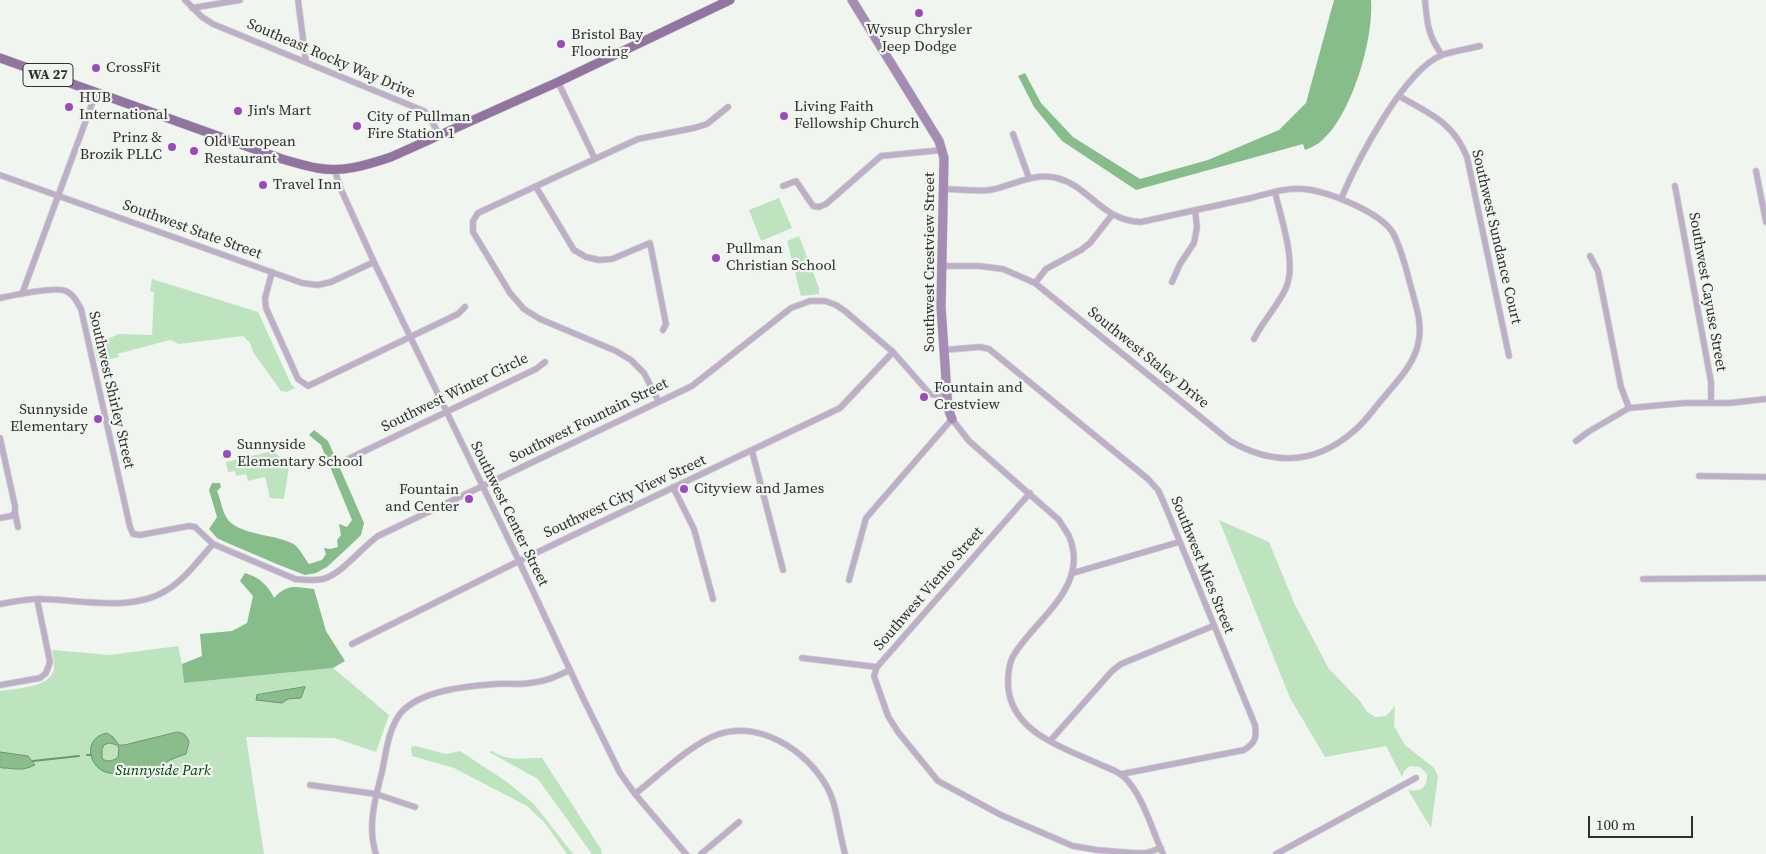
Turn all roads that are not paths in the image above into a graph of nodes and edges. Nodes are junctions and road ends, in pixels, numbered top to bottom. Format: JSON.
{"nodes":[{"id":1,"x":185,"y":0,"type":"edge"},
{"id":2,"x":240,"y":0,"type":"edge"},
{"id":3,"x":298,"y":0,"type":"edge"},
{"id":4,"x":730,"y":0,"type":"edge"},
{"id":5,"x":852,"y":0,"type":"edge"},
{"id":6,"x":1425,"y":0,"type":"edge"},
{"id":7,"x":192,"y":8,"type":"junction"},
{"id":8,"x":1480,"y":46,"type":"dead end"},
{"id":9,"x":1442,"y":55,"type":"junction"},
{"id":10,"x":0,"y":58,"type":"edge"},
{"id":11,"x":306,"y":62,"type":"junction"},
{"id":12,"x":558,"y":82,"type":"junction"},
{"id":13,"x":96,"y":93,"type":"junction"},
{"id":14,"x":1399,"y":96,"type":"junction"},
{"id":15,"x":728,"y":107,"type":"dead end"},
{"id":16,"x":1013,"y":134,"type":"dead end"},
{"id":17,"x":440,"y":136,"type":"junction"},
{"id":18,"x":942,"y":150,"type":"junction"},
{"id":19,"x":595,"y":159,"type":"junction"},
{"id":20,"x":335,"y":170,"type":"junction"},
{"id":21,"x":1756,"y":171,"type":"dead end"},
{"id":22,"x":0,"y":175,"type":"edge"},
{"id":23,"x":1029,"y":178,"type":"junction"},
{"id":24,"x":784,"y":186,"type":"dead end"},
{"id":25,"x":1675,"y":186,"type":"dead end"},
{"id":26,"x":536,"y":187,"type":"junction"},
{"id":27,"x":943,"y":189,"type":"junction"},
{"id":28,"x":1275,"y":192,"type":"junction"},
{"id":29,"x":57,"y":196,"type":"junction"},
{"id":30,"x":1341,"y":198,"type":"junction"},
{"id":31,"x":1195,"y":210,"type":"junction"},
{"id":32,"x":1112,"y":215,"type":"junction"},
{"id":33,"x":1766,"y":222,"type":"edge"},
{"id":34,"x":1590,"y":256,"type":"dead end"},
{"id":35,"x":374,"y":262,"type":"junction"},
{"id":36,"x":940,"y":266,"type":"junction"},
{"id":37,"x":272,"y":272,"type":"junction"},
{"id":38,"x":1035,"y":282,"type":"junction"},
{"id":39,"x":1172,"y":282,"type":"dead end"},
{"id":40,"x":22,"y":294,"type":"junction"},
{"id":41,"x":2,"y":296,"type":"edge"},
{"id":42,"x":465,"y":307,"type":"dead end"},
{"id":43,"x":663,"y":330,"type":"dead end"},
{"id":44,"x":411,"y":337,"type":"junction"},
{"id":45,"x":1254,"y":339,"type":"dead end"},
{"id":46,"x":943,"y":350,"type":"junction"},
{"id":47,"x":893,"y":352,"type":"junction"},
{"id":48,"x":1509,"y":356,"type":"dead end"},
{"id":49,"x":545,"y":362,"type":"dead end"},
{"id":50,"x":947,"y":397,"type":"junction"},
{"id":51,"x":1766,"y":399,"type":"edge"},
{"id":52,"x":659,"y":402,"type":"junction"},
{"id":53,"x":1711,"y":402,"type":"junction"},
{"id":54,"x":1629,"y":408,"type":"junction"},
{"id":55,"x":446,"y":411,"type":"junction"},
{"id":56,"x":952,"y":419,"type":"junction"},
{"id":57,"x":0,"y":438,"type":"edge"},
{"id":58,"x":1576,"y":441,"type":"dead end"},
{"id":59,"x":752,"y":451,"type":"junction"},
{"id":60,"x":348,"y":459,"type":"dead end"},
{"id":61,"x":1699,"y":476,"type":"dead end"},
{"id":62,"x":1766,"y":477,"type":"edge"},
{"id":63,"x":482,"y":486,"type":"junction"},
{"id":64,"x":673,"y":487,"type":"junction"},
{"id":65,"x":1030,"y":493,"type":"junction"},
{"id":66,"x":15,"y":513,"type":"junction"},
{"id":67,"x":0,"y":518,"type":"edge"},
{"id":68,"x":18,"y":528,"type":"dead end"},
{"id":69,"x":1179,"y":542,"type":"junction"},
{"id":70,"x":212,"y":544,"type":"junction"},
{"id":71,"x":519,"y":562,"type":"junction"},
{"id":72,"x":783,"y":570,"type":"dead end"},
{"id":73,"x":1073,"y":573,"type":"junction"},
{"id":74,"x":1766,"y":578,"type":"edge"},
{"id":75,"x":1643,"y":579,"type":"dead end"},
{"id":76,"x":850,"y":580,"type":"dead end"},
{"id":77,"x":37,"y":599,"type":"junction"},
{"id":78,"x":713,"y":599,"type":"dead end"},
{"id":79,"x":0,"y":604,"type":"edge"},
{"id":80,"x":1213,"y":626,"type":"junction"},
{"id":81,"x":352,"y":644,"type":"dead end"},
{"id":82,"x":802,"y":658,"type":"dead end"},
{"id":83,"x":877,"y":667,"type":"junction"},
{"id":84,"x":570,"y":670,"type":"junction"},
{"id":85,"x":0,"y":685,"type":"edge"},
{"id":86,"x":1050,"y":741,"type":"junction"},
{"id":87,"x":1122,"y":774,"type":"junction"},
{"id":88,"x":1416,"y":778,"type":"dead end"},
{"id":89,"x":310,"y":785,"type":"dead end"},
{"id":90,"x":376,"y":794,"type":"junction"},
{"id":91,"x":635,"y":794,"type":"junction"},
{"id":92,"x":415,"y":807,"type":"dead end"},
{"id":93,"x":739,"y":822,"type":"dead end"},
{"id":94,"x":1162,"y":851,"type":"edge"},
{"id":95,"x":376,"y":854,"type":"edge"},
{"id":96,"x":686,"y":854,"type":"edge"},
{"id":97,"x":701,"y":854,"type":"edge"},
{"id":98,"x":845,"y":854,"type":"edge"},
{"id":99,"x":1276,"y":854,"type":"edge"}],
"edges":[{"from":1,"to":7,"type":"street","name":"Southeast Rocky Way Drive"},
{"from":2,"to":7,"type":"street"},
{"from":3,"to":11,"type":"street"},
{"from":4,"to":12,"type":"main road","number":"WA 27"},
{"from":5,"to":18,"type":"street","name":"Southwest Crestview Street"},
{"from":6,"to":9,"type":"street"},
{"from":7,"to":11,"type":"street","name":"Southeast Rocky Way Drive"},
{"from":8,"to":9,"type":"street"},
{"from":9,"to":14,"type":"street"},
{"from":10,"to":13,"type":"main road","number":"WA 27"},
{"from":11,"to":17,"type":"street","name":"Southeast Rocky Way Drive"},
{"from":12,"to":17,"type":"main road","number":"WA 27"},
{"from":12,"to":19,"type":"street"},
{"from":13,"to":20,"type":"main road","number":"WA 27"},
{"from":13,"to":29,"type":"street"},
{"from":14,"to":30,"type":"street"},
{"from":14,"to":48,"type":"street","name":"Southwest Sundance Court"},
{"from":15,"to":19,"type":"street"},
{"from":16,"to":23,"type":"street"},
{"from":17,"to":20,"type":"main road","number":"WA 27"},
{"from":18,"to":24,"type":"street"},
{"from":18,"to":27,"type":"street","name":"Southwest Crestview Street"},
{"from":19,"to":26,"type":"street"},
{"from":20,"to":35,"type":"street","name":"Southwest Center Street"},
{"from":21,"to":33,"type":"street"},
{"from":22,"to":29,"type":"street","name":"Southwest State Street"},
{"from":23,"to":27,"type":"street"},
{"from":23,"to":32,"type":"street"},
{"from":25,"to":53,"type":"street","name":"Southwest Cayuse Street"},
{"from":26,"to":43,"type":"street"},
{"from":26,"to":52,"type":"street"},
{"from":27,"to":36,"type":"street","name":"Southwest Crestview Street"},
{"from":28,"to":30,"type":"street","name":"Southwest Staley Drive"},
{"from":28,"to":31,"type":"street","name":"Southwest Staley Drive"},
{"from":28,"to":45,"type":"street"},
{"from":29,"to":37,"type":"street","name":"Southwest State Street"},
{"from":29,"to":40,"type":"street"},
{"from":30,"to":38,"type":"street","name":"Southwest Staley Drive"},
{"from":31,"to":32,"type":"street","name":"Southwest Staley Drive"},
{"from":31,"to":39,"type":"street"},
{"from":32,"to":38,"type":"street"},
{"from":34,"to":54,"type":"street"},
{"from":35,"to":37,"type":"street","name":"Southwest State Street"},
{"from":35,"to":44,"type":"street","name":"Southwest Center Street"},
{"from":36,"to":38,"type":"street","name":"Southwest Staley Drive"},
{"from":36,"to":46,"type":"street","name":"Southwest Crestview Street"},
{"from":37,"to":44,"type":"street"},
{"from":40,"to":41,"type":"street"},
{"from":40,"to":70,"type":"street","name":"Southwest Shirley Street"},
{"from":42,"to":44,"type":"street"},
{"from":44,"to":55,"type":"street","name":"Southwest Center Street"},
{"from":46,"to":50,"type":"street","name":"Southwest Crestview Street"},
{"from":46,"to":69,"type":"street","name":"Southwest Mies Street"},
{"from":47,"to":50,"type":"street","name":"Southwest Fountain Street"},
{"from":47,"to":52,"type":"street","name":"Southwest Fountain Street"},
{"from":47,"to":59,"type":"street","name":"Southwest City View Street"},
{"from":49,"to":55,"type":"street","name":"Southwest Winter Circle"},
{"from":50,"to":56,"type":"street","name":"Southwest Crestview Street"},
{"from":51,"to":53,"type":"street"},
{"from":52,"to":63,"type":"street","name":"Southwest Fountain Street"},
{"from":53,"to":54,"type":"street"},
{"from":54,"to":58,"type":"street"},
{"from":55,"to":60,"type":"street","name":"Southwest Winter Circle"},
{"from":55,"to":63,"type":"street","name":"Southwest Center Street"},
{"from":56,"to":65,"type":"street","name":"Southwest Crestview Street"},
{"from":56,"to":76,"type":"street"},
{"from":57,"to":66,"type":"street"},
{"from":59,"to":64,"type":"street","name":"Southwest City View Street"},
{"from":59,"to":72,"type":"street"},
{"from":61,"to":62,"type":"street"},
{"from":63,"to":70,"type":"street","name":"Southwest Fountain Street"},
{"from":63,"to":71,"type":"street","name":"Southwest Center Street"},
{"from":64,"to":71,"type":"street","name":"Southwest City View Street"},
{"from":64,"to":78,"type":"street"},
{"from":65,"to":73,"type":"street","name":"Southwest Crestview Street"},
{"from":65,"to":83,"type":"street","name":"Southwest Viento Street"},
{"from":66,"to":67,"type":"street"},
{"from":66,"to":68,"type":"street"},
{"from":69,"to":73,"type":"street"},
{"from":69,"to":80,"type":"street","name":"Southwest Mies Street"},
{"from":70,"to":77,"type":"street"},
{"from":71,"to":81,"type":"street","name":"Southwest City View Street"},
{"from":71,"to":84,"type":"street","name":"Southwest Center Street"},
{"from":73,"to":86,"type":"street"},
{"from":74,"to":75,"type":"street"},
{"from":77,"to":79,"type":"street"},
{"from":77,"to":85,"type":"street"},
{"from":80,"to":86,"type":"street"},
{"from":80,"to":87,"type":"street","name":"Southwest Mies Street"},
{"from":82,"to":83,"type":"street","name":"Southwest Viento Street"},
{"from":83,"to":94,"type":"street"},
{"from":84,"to":90,"type":"street"},
{"from":84,"to":91,"type":"street","name":"Southwest Center Street"},
{"from":86,"to":87,"type":"street"},
{"from":87,"to":94,"type":"street"},
{"from":88,"to":99,"type":"street"},
{"from":89,"to":90,"type":"street"},
{"from":90,"to":92,"type":"street"},
{"from":90,"to":95,"type":"street"},
{"from":91,"to":96,"type":"street","name":"Southwest Center Street"},
{"from":91,"to":98,"type":"street"},
{"from":93,"to":97,"type":"street"}]}
